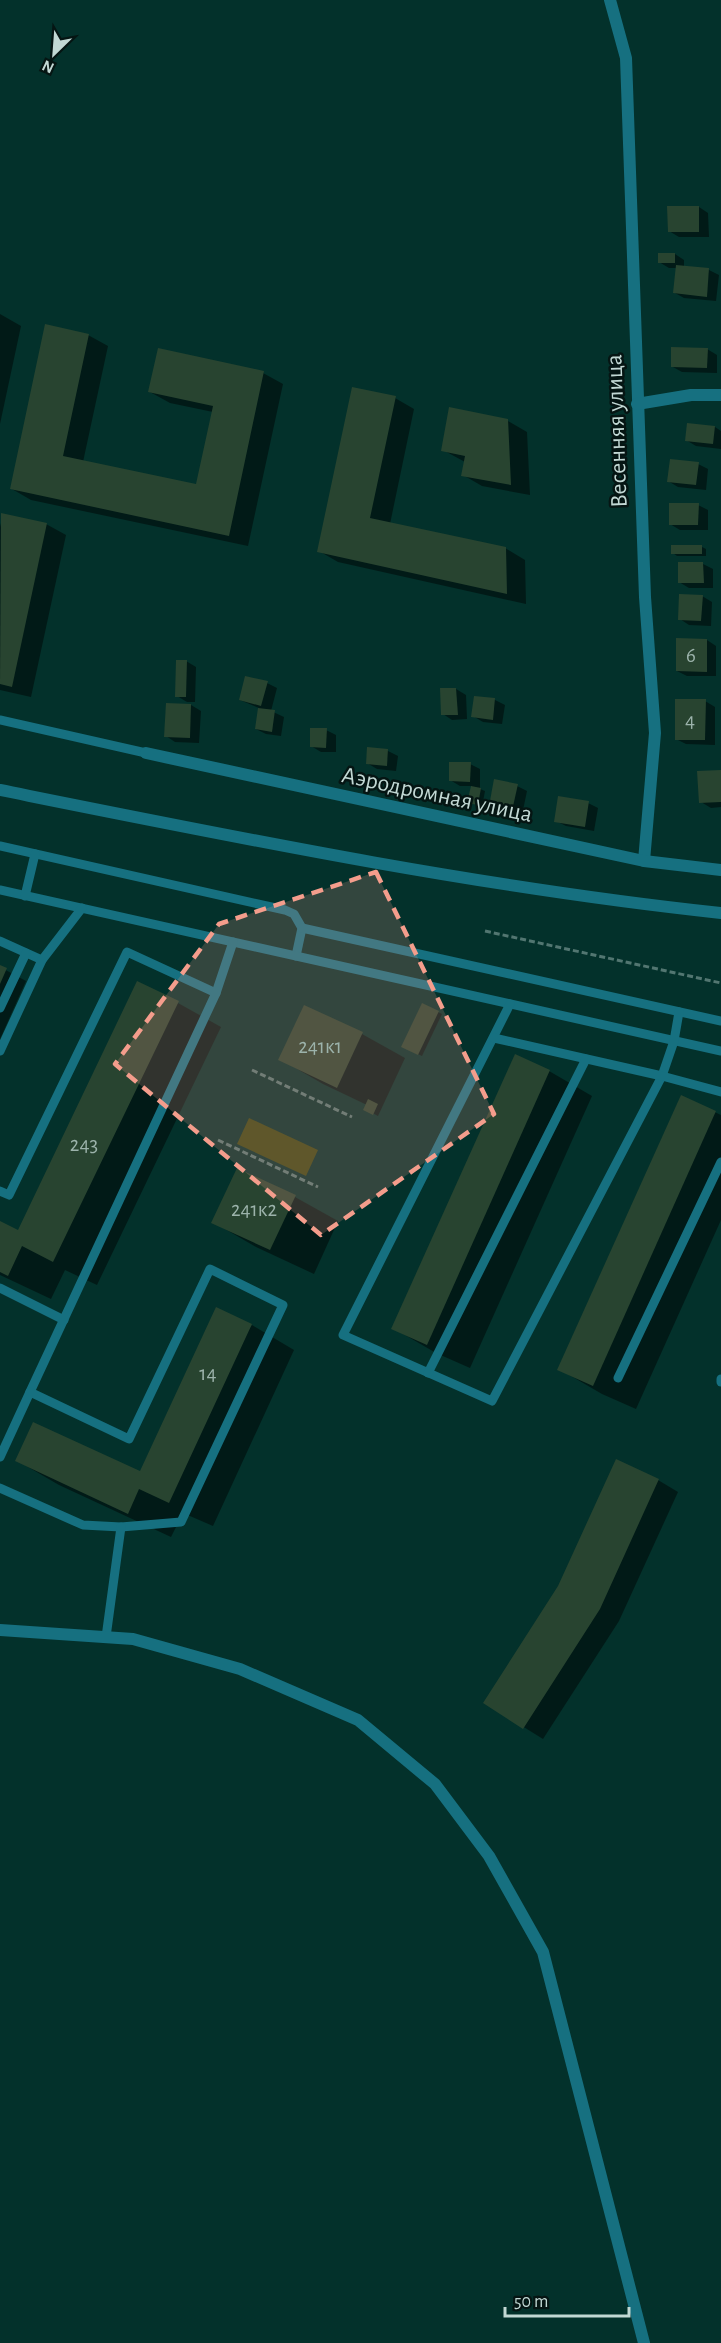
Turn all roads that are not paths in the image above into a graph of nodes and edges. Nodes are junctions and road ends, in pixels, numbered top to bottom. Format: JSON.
{"nodes":[{"id":1,"x":610,"y":0,"type":"edge"},
{"id":2,"x":721,"y":394,"type":"edge"},
{"id":3,"x":637,"y":404,"type":"junction"},
{"id":4,"x":0,"y":720,"type":"edge"},
{"id":5,"x":146,"y":753,"type":"joint"},
{"id":6,"x":0,"y":790,"type":"edge"},
{"id":7,"x":0,"y":846,"type":"edge"},
{"id":8,"x":35,"y":854,"type":"junction"},
{"id":9,"x":644,"y":861,"type":"junction"},
{"id":10,"x":721,"y":870,"type":"edge"},
{"id":11,"x":0,"y":890,"type":"edge"},
{"id":12,"x":25,"y":896,"type":"junction"},
{"id":13,"x":82,"y":908,"type":"junction"},
{"id":14,"x":721,"y":913,"type":"edge"},
{"id":15,"x":302,"y":927,"type":"junction"},
{"id":16,"x":0,"y":941,"type":"edge"},
{"id":17,"x":232,"y":942,"type":"junction"},
{"id":18,"x":26,"y":953,"type":"junction"},
{"id":19,"x":296,"y":956,"type":"junction"},
{"id":20,"x":42,"y":960,"type":"junction"},
{"id":21,"x":216,"y":993,"type":"junction"},
{"id":22,"x":510,"y":1004,"type":"junction"},
{"id":23,"x":0,"y":1008,"type":"edge"},
{"id":24,"x":680,"y":1012,"type":"junction"},
{"id":25,"x":721,"y":1022,"type":"edge"},
{"id":26,"x":494,"y":1038,"type":"junction"},
{"id":27,"x":674,"y":1041,"type":"junction"},
{"id":28,"x":0,"y":1051,"type":"edge"},
{"id":29,"x":721,"y":1051,"type":"edge"},
{"id":30,"x":586,"y":1059,"type":"junction"},
{"id":31,"x":662,"y":1076,"type":"junction"},
{"id":32,"x":721,"y":1092,"type":"edge"},
{"id":33,"x":721,"y":1162,"type":"edge"},
{"id":34,"x":0,"y":1191,"type":"edge"},
{"id":35,"x":0,"y":1288,"type":"edge"},
{"id":36,"x":64,"y":1320,"type":"junction"},
{"id":37,"x":428,"y":1373,"type":"junction"},
{"id":38,"x":618,"y":1378,"type":"dead end"},
{"id":39,"x":30,"y":1392,"type":"junction"},
{"id":40,"x":0,"y":1457,"type":"edge"},
{"id":41,"x":0,"y":1488,"type":"edge"},
{"id":42,"x":121,"y":1527,"type":"junction"},
{"id":43,"x":0,"y":1630,"type":"edge"},
{"id":44,"x":106,"y":1637,"type":"junction"},
{"id":45,"x":644,"y":2343,"type":"edge"}],
"edges":[{"from":1,"to":3,"type":"street","name":"Весенняя улица"},
{"from":2,"to":3,"type":"street"},
{"from":3,"to":9,"type":"street","name":"Весенняя улица"},
{"from":4,"to":5,"type":"lane"},
{"from":5,"to":9,"type":"street","name":"Аэродромная улица"},
{"from":6,"to":14,"type":"street"},
{"from":7,"to":8,"type":"lane"},
{"from":8,"to":12,"type":"lane"},
{"from":8,"to":15,"type":"lane"},
{"from":9,"to":10,"type":"street","name":"Аэродромная улица"},
{"from":11,"to":12,"type":"lane"},
{"from":12,"to":13,"type":"lane"},
{"from":13,"to":17,"type":"lane"},
{"from":13,"to":20,"type":"lane"},
{"from":15,"to":19,"type":"lane"},
{"from":15,"to":24,"type":"lane"},
{"from":16,"to":18,"type":"lane"},
{"from":17,"to":19,"type":"lane"},
{"from":17,"to":21,"type":"lane"},
{"from":18,"to":20,"type":"lane"},
{"from":18,"to":23,"type":"lane"},
{"from":19,"to":22,"type":"lane"},
{"from":20,"to":28,"type":"lane"},
{"from":21,"to":34,"type":"lane"},
{"from":21,"to":36,"type":"lane"},
{"from":22,"to":26,"type":"lane"},
{"from":22,"to":27,"type":"lane"},
{"from":24,"to":25,"type":"lane"},
{"from":24,"to":27,"type":"lane"},
{"from":26,"to":30,"type":"lane"},
{"from":26,"to":37,"type":"lane"},
{"from":27,"to":29,"type":"lane"},
{"from":27,"to":31,"type":"lane"},
{"from":30,"to":31,"type":"lane"},
{"from":30,"to":37,"type":"lane"},
{"from":31,"to":32,"type":"lane"},
{"from":31,"to":37,"type":"lane"},
{"from":33,"to":38,"type":"lane"},
{"from":35,"to":36,"type":"lane"},
{"from":36,"to":39,"type":"lane"},
{"from":39,"to":40,"type":"lane"},
{"from":39,"to":42,"type":"lane"},
{"from":41,"to":42,"type":"lane"},
{"from":42,"to":44,"type":"lane"},
{"from":43,"to":44,"type":"street"},
{"from":44,"to":45,"type":"street"}]}
